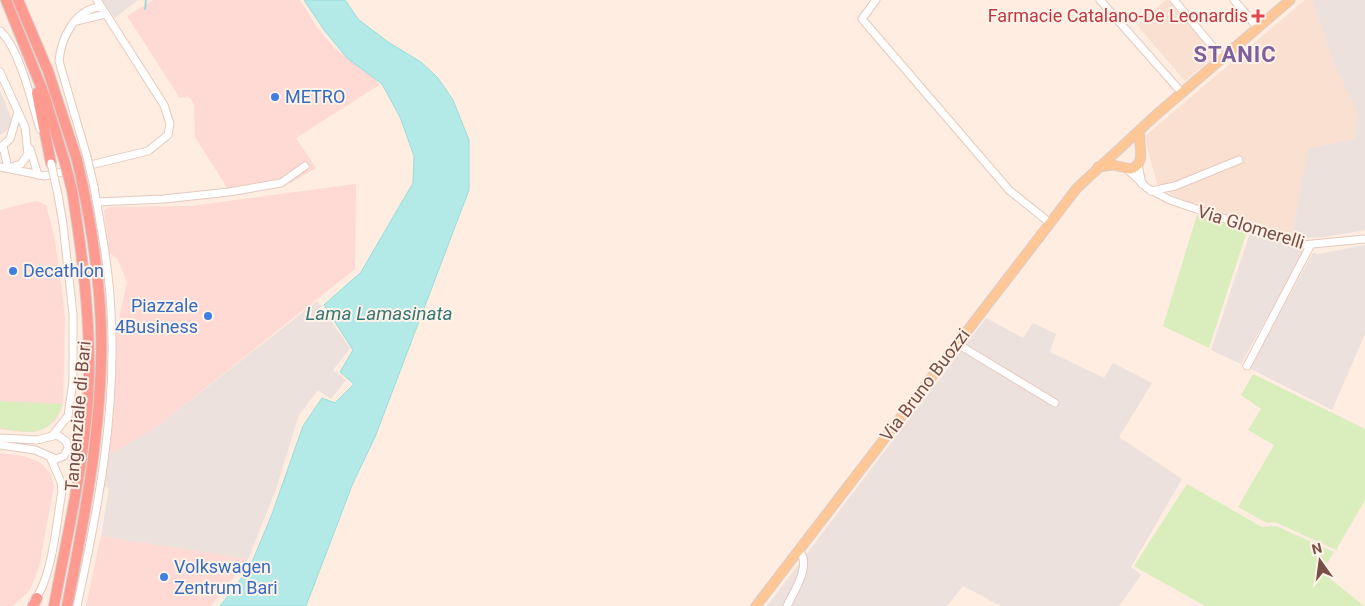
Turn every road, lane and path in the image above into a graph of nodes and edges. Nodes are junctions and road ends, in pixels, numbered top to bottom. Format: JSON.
{"nodes":[{"id":1,"x":6,"y":0,"type":"edge"},
{"id":2,"x":18,"y":0,"type":"edge"},
{"id":3,"x":24,"y":0,"type":"edge"},
{"id":4,"x":88,"y":0,"type":"edge"},
{"id":5,"x":876,"y":0,"type":"edge"},
{"id":6,"x":1100,"y":0,"type":"edge"},
{"id":7,"x":1174,"y":0,"type":"edge"},
{"id":8,"x":1234,"y":0,"type":"edge"},
{"id":9,"x":1290,"y":0,"type":"edge"},
{"id":10,"x":99,"y":3,"type":"edge"},
{"id":11,"x":85,"y":11,"type":"junction"},
{"id":12,"x":106,"y":14,"type":"junction"},
{"id":13,"x":76,"y":21,"type":"junction"},
{"id":14,"x":0,"y":22,"type":"edge"},
{"id":15,"x":29,"y":25,"type":"junction"},
{"id":16,"x":1258,"y":28,"type":"junction"},
{"id":17,"x":0,"y":30,"type":"edge"},
{"id":18,"x":23,"y":40,"type":"junction"},
{"id":19,"x":1222,"y":58,"type":"junction"},
{"id":20,"x":0,"y":72,"type":"edge"},
{"id":21,"x":1181,"y":92,"type":"junction"},
{"id":22,"x":18,"y":112,"type":"junction"},
{"id":23,"x":1140,"y":130,"type":"junction"},
{"id":24,"x":28,"y":144,"type":"junction"},
{"id":25,"x":2,"y":147,"type":"edge"},
{"id":26,"x":1121,"y":147,"type":"junction"},
{"id":27,"x":1139,"y":150,"type":"junction"},
{"id":28,"x":82,"y":159,"type":"junction"},
{"id":29,"x":1239,"y":160,"type":"dead end"},
{"id":30,"x":51,"y":163,"type":"junction"},
{"id":31,"x":1138,"y":165,"type":"junction"},
{"id":32,"x":305,"y":166,"type":"dead end"},
{"id":33,"x":1098,"y":167,"type":"junction"},
{"id":34,"x":4,"y":168,"type":"edge"},
{"id":35,"x":1123,"y":168,"type":"junction"},
{"id":36,"x":38,"y":175,"type":"junction"},
{"id":37,"x":1142,"y":184,"type":"junction"},
{"id":38,"x":1175,"y":186,"type":"junction"},
{"id":39,"x":89,"y":187,"type":"junction"},
{"id":40,"x":1151,"y":191,"type":"junction"},
{"id":41,"x":1170,"y":200,"type":"junction"},
{"id":42,"x":97,"y":202,"type":"junction"},
{"id":43,"x":1050,"y":223,"type":"junction"},
{"id":44,"x":1365,"y":239,"type":"edge"},
{"id":45,"x":1310,"y":246,"type":"junction"},
{"id":46,"x":956,"y":343,"type":"junction"},
{"id":47,"x":1247,"y":366,"type":"dead end"},
{"id":48,"x":1056,"y":403,"type":"dead end"},
{"id":49,"x":50,"y":437,"type":"junction"},
{"id":50,"x":0,"y":438,"type":"edge"},
{"id":51,"x":0,"y":445,"type":"edge"},
{"id":52,"x":49,"y":457,"type":"junction"},
{"id":53,"x":799,"y":550,"type":"junction"},
{"id":54,"x":35,"y":602,"type":"edge"},
{"id":55,"x":28,"y":606,"type":"edge"},
{"id":56,"x":54,"y":606,"type":"edge"},
{"id":57,"x":67,"y":606,"type":"edge"},
{"id":58,"x":77,"y":606,"type":"edge"},
{"id":59,"x":756,"y":606,"type":"edge"},
{"id":60,"x":787,"y":606,"type":"edge"}],
"edges":[{"from":1,"to":18,"type":"highway","name":"Tangenziale di Bari"},
{"from":2,"to":15,"type":"highway","name":"Tangenziale di Bari"},
{"from":3,"to":15,"type":"highway"},
{"from":4,"to":11,"type":"street"},
{"from":5,"to":43,"type":"street"},
{"from":6,"to":21,"type":"street"},
{"from":7,"to":19,"type":"street"},
{"from":8,"to":16,"type":"street"},
{"from":9,"to":16,"type":"main road"},
{"from":10,"to":11,"type":"street"},
{"from":10,"to":12,"type":"street"},
{"from":11,"to":13,"type":"street"},
{"from":12,"to":13,"type":"street"},
{"from":12,"to":36,"type":"street"},
{"from":13,"to":28,"type":"street"},
{"from":14,"to":17,"type":"street"},
{"from":15,"to":28,"type":"highway","name":"Tangenziale di Bari"},
{"from":16,"to":19,"type":"main road"},
{"from":17,"to":30,"type":"street"},
{"from":18,"to":30,"type":"highway"},
{"from":18,"to":56,"type":"highway","name":"Tangenziale di Bari","bridge":true},
{"from":19,"to":21,"type":"main road"},
{"from":20,"to":22,"type":"street"},
{"from":21,"to":23,"type":"main road"},
{"from":22,"to":24,"type":"street"},
{"from":22,"to":25,"type":"street"},
{"from":23,"to":26,"type":"main road","name":"Via Bruno Buozzi"},
{"from":23,"to":27,"type":"main road"},
{"from":24,"to":34,"type":"street"},
{"from":24,"to":36,"type":"street"},
{"from":25,"to":34,"type":"street"},
{"from":26,"to":27,"type":"main road"},
{"from":26,"to":33,"type":"main road","name":"Via Bruno Buozzi"},
{"from":26,"to":35,"type":"main road"},
{"from":27,"to":31,"type":"main road"},
{"from":28,"to":39,"type":"highway","name":"Tangenziale di Bari","bridge":true},
{"from":29,"to":38,"type":"street"},
{"from":30,"to":49,"type":"street","bridge":true},
{"from":31,"to":35,"type":"main road"},
{"from":31,"to":37,"type":"street"},
{"from":32,"to":42,"type":"street"},
{"from":33,"to":35,"type":"main road"},
{"from":33,"to":43,"type":"main road","name":"Via Bruno Buozzi"},
{"from":34,"to":36,"type":"street"},
{"from":35,"to":37,"type":"street","name":"Via Glomerelli"},
{"from":37,"to":40,"type":"street","name":"Via Glomerelli"},
{"from":38,"to":40,"type":"street"},
{"from":38,"to":41,"type":"street"},
{"from":39,"to":42,"type":"street"},
{"from":39,"to":57,"type":"highway","name":"Tangenziale di Bari"},
{"from":40,"to":41,"type":"street","name":"Via Glomerelli"},
{"from":41,"to":45,"type":"street","name":"Via Glomerelli"},
{"from":42,"to":58,"type":"street"},
{"from":43,"to":46,"type":"main road","name":"Via Bruno Buozzi"},
{"from":44,"to":45,"type":"street","name":"Via Glomerelli"},
{"from":45,"to":47,"type":"street"},
{"from":46,"to":48,"type":"street"},
{"from":46,"to":53,"type":"main road","name":"Via Bruno Buozzi"},
{"from":49,"to":50,"type":"street"},
{"from":49,"to":52,"type":"street"},
{"from":49,"to":52,"type":"street"},
{"from":51,"to":52,"type":"street"},
{"from":52,"to":54,"type":"street"},
{"from":53,"to":59,"type":"main road","name":"Via Bruno Buozzi"},
{"from":53,"to":60,"type":"street"},
{"from":54,"to":55,"type":"street"}]}
